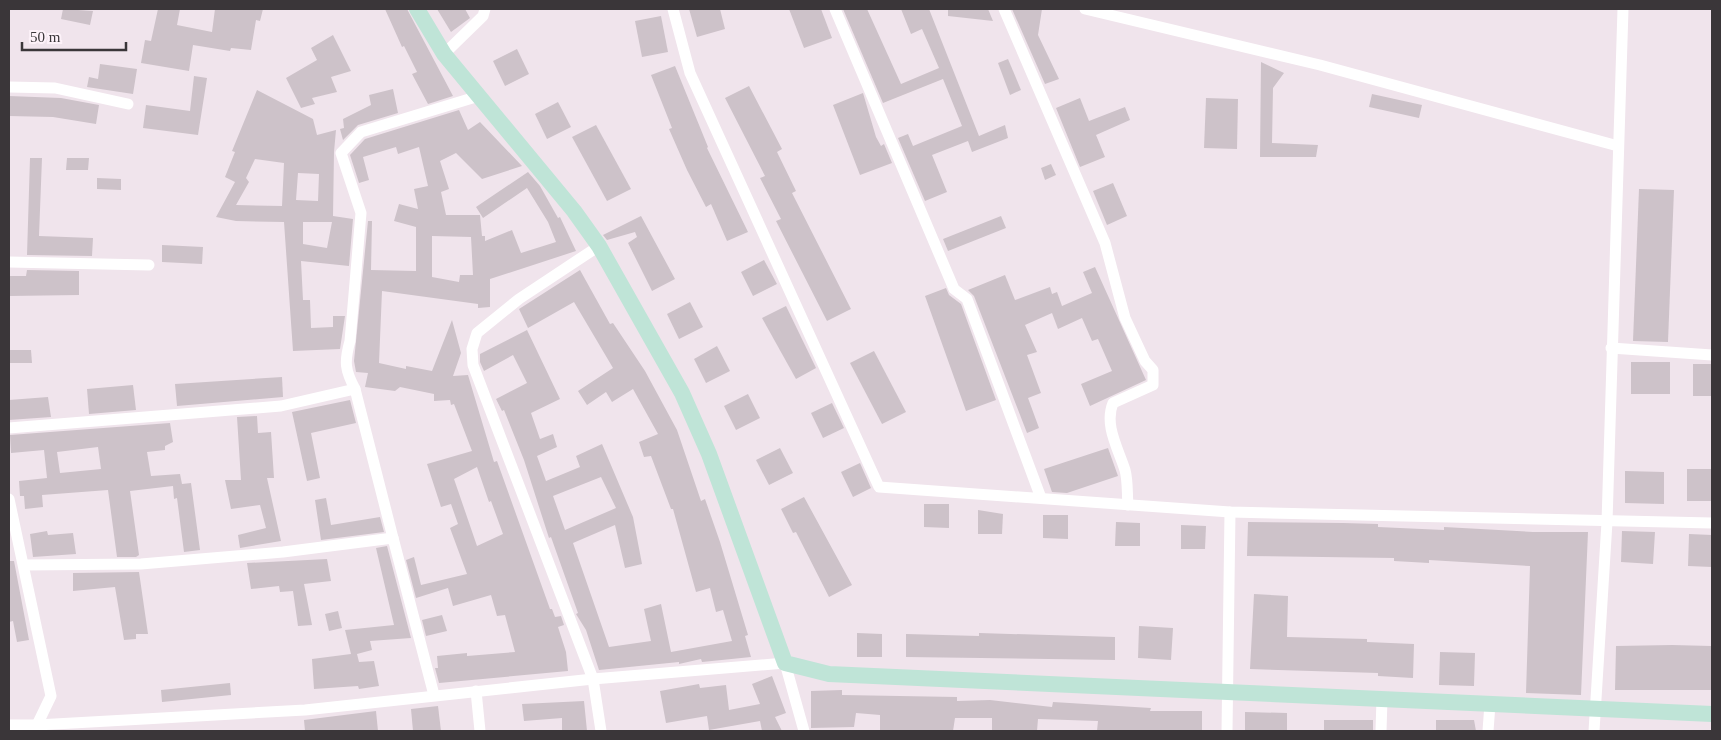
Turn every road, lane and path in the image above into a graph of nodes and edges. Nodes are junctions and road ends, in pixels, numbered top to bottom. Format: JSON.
{"nodes":[{"id":1,"x":418,"y":9,"type":"edge"},
{"id":2,"x":485,"y":9,"type":"edge"},
{"id":3,"x":673,"y":9,"type":"edge"},
{"id":4,"x":835,"y":9,"type":"edge"},
{"id":5,"x":1004,"y":9,"type":"edge"},
{"id":6,"x":1085,"y":9,"type":"edge"},
{"id":7,"x":1623,"y":9,"type":"edge"},
{"id":8,"x":444,"y":54,"type":"junction"},
{"id":9,"x":9,"y":88,"type":"edge"},
{"id":10,"x":479,"y":96,"type":"junction"},
{"id":11,"x":128,"y":104,"type":"dead end"},
{"id":12,"x":1618,"y":146,"type":"junction"},
{"id":13,"x":599,"y":246,"type":"junction"},
{"id":14,"x":9,"y":262,"type":"edge"},
{"id":15,"x":149,"y":265,"type":"dead end"},
{"id":16,"x":1611,"y":348,"type":"junction"},
{"id":17,"x":1712,"y":355,"type":"edge"},
{"id":18,"x":355,"y":389,"type":"junction"},
{"id":19,"x":9,"y":428,"type":"edge"},
{"id":20,"x":9,"y":498,"type":"edge"},
{"id":21,"x":1041,"y":498,"type":"junction"},
{"id":22,"x":1128,"y":505,"type":"junction"},
{"id":23,"x":1230,"y":512,"type":"junction"},
{"id":24,"x":1607,"y":522,"type":"junction"},
{"id":25,"x":1712,"y":523,"type":"edge"},
{"id":26,"x":394,"y":538,"type":"junction"},
{"id":27,"x":24,"y":566,"type":"junction"},
{"id":28,"x":785,"y":663,"type":"junction"},
{"id":29,"x":593,"y":679,"type":"junction"},
{"id":30,"x":476,"y":691,"type":"junction"},
{"id":31,"x":1228,"y":691,"type":"junction"},
{"id":32,"x":434,"y":695,"type":"junction"},
{"id":33,"x":1382,"y":699,"type":"junction"},
{"id":34,"x":1490,"y":704,"type":"junction"},
{"id":35,"x":1595,"y":709,"type":"junction"},
{"id":36,"x":1712,"y":714,"type":"edge"},
{"id":37,"x":37,"y":725,"type":"junction"},
{"id":38,"x":9,"y":726,"type":"edge"},
{"id":39,"x":21,"y":728,"type":"edge"},
{"id":40,"x":480,"y":731,"type":"edge"},
{"id":41,"x":601,"y":731,"type":"edge"},
{"id":42,"x":804,"y":731,"type":"edge"},
{"id":43,"x":1227,"y":731,"type":"edge"},
{"id":44,"x":1381,"y":731,"type":"edge"},
{"id":45,"x":1488,"y":731,"type":"edge"},
{"id":46,"x":1594,"y":731,"type":"edge"}],
"edges":[{"from":1,"to":8,"type":"main road"},
{"from":2,"to":8,"type":"street"},
{"from":3,"to":21,"type":"street"},
{"from":4,"to":21,"type":"street"},
{"from":5,"to":22,"type":"street"},
{"from":6,"to":12,"type":"street"},
{"from":7,"to":12,"type":"street"},
{"from":8,"to":10,"type":"main road"},
{"from":9,"to":11,"type":"street"},
{"from":10,"to":13,"type":"main road"},
{"from":10,"to":18,"type":"street"},
{"from":12,"to":16,"type":"street"},
{"from":13,"to":28,"type":"main road"},
{"from":13,"to":29,"type":"street"},
{"from":14,"to":15,"type":"street"},
{"from":16,"to":17,"type":"street"},
{"from":16,"to":24,"type":"street"},
{"from":18,"to":19,"type":"street"},
{"from":18,"to":26,"type":"street"},
{"from":20,"to":27,"type":"street"},
{"from":21,"to":22,"type":"street"},
{"from":22,"to":23,"type":"street"},
{"from":23,"to":24,"type":"street"},
{"from":23,"to":31,"type":"street"},
{"from":24,"to":25,"type":"street"},
{"from":24,"to":35,"type":"street"},
{"from":26,"to":27,"type":"street"},
{"from":26,"to":32,"type":"street"},
{"from":27,"to":37,"type":"street"},
{"from":28,"to":29,"type":"street"},
{"from":28,"to":31,"type":"main road"},
{"from":28,"to":42,"type":"street"},
{"from":29,"to":30,"type":"street"},
{"from":29,"to":41,"type":"street"},
{"from":30,"to":32,"type":"street"},
{"from":30,"to":40,"type":"street"},
{"from":31,"to":33,"type":"main road"},
{"from":31,"to":43,"type":"street"},
{"from":32,"to":37,"type":"street"},
{"from":33,"to":34,"type":"main road"},
{"from":33,"to":44,"type":"street"},
{"from":34,"to":35,"type":"main road"},
{"from":34,"to":45,"type":"street"},
{"from":35,"to":36,"type":"main road"},
{"from":35,"to":46,"type":"street"},
{"from":37,"to":39,"type":"street"},
{"from":38,"to":39,"type":"street"}]}
